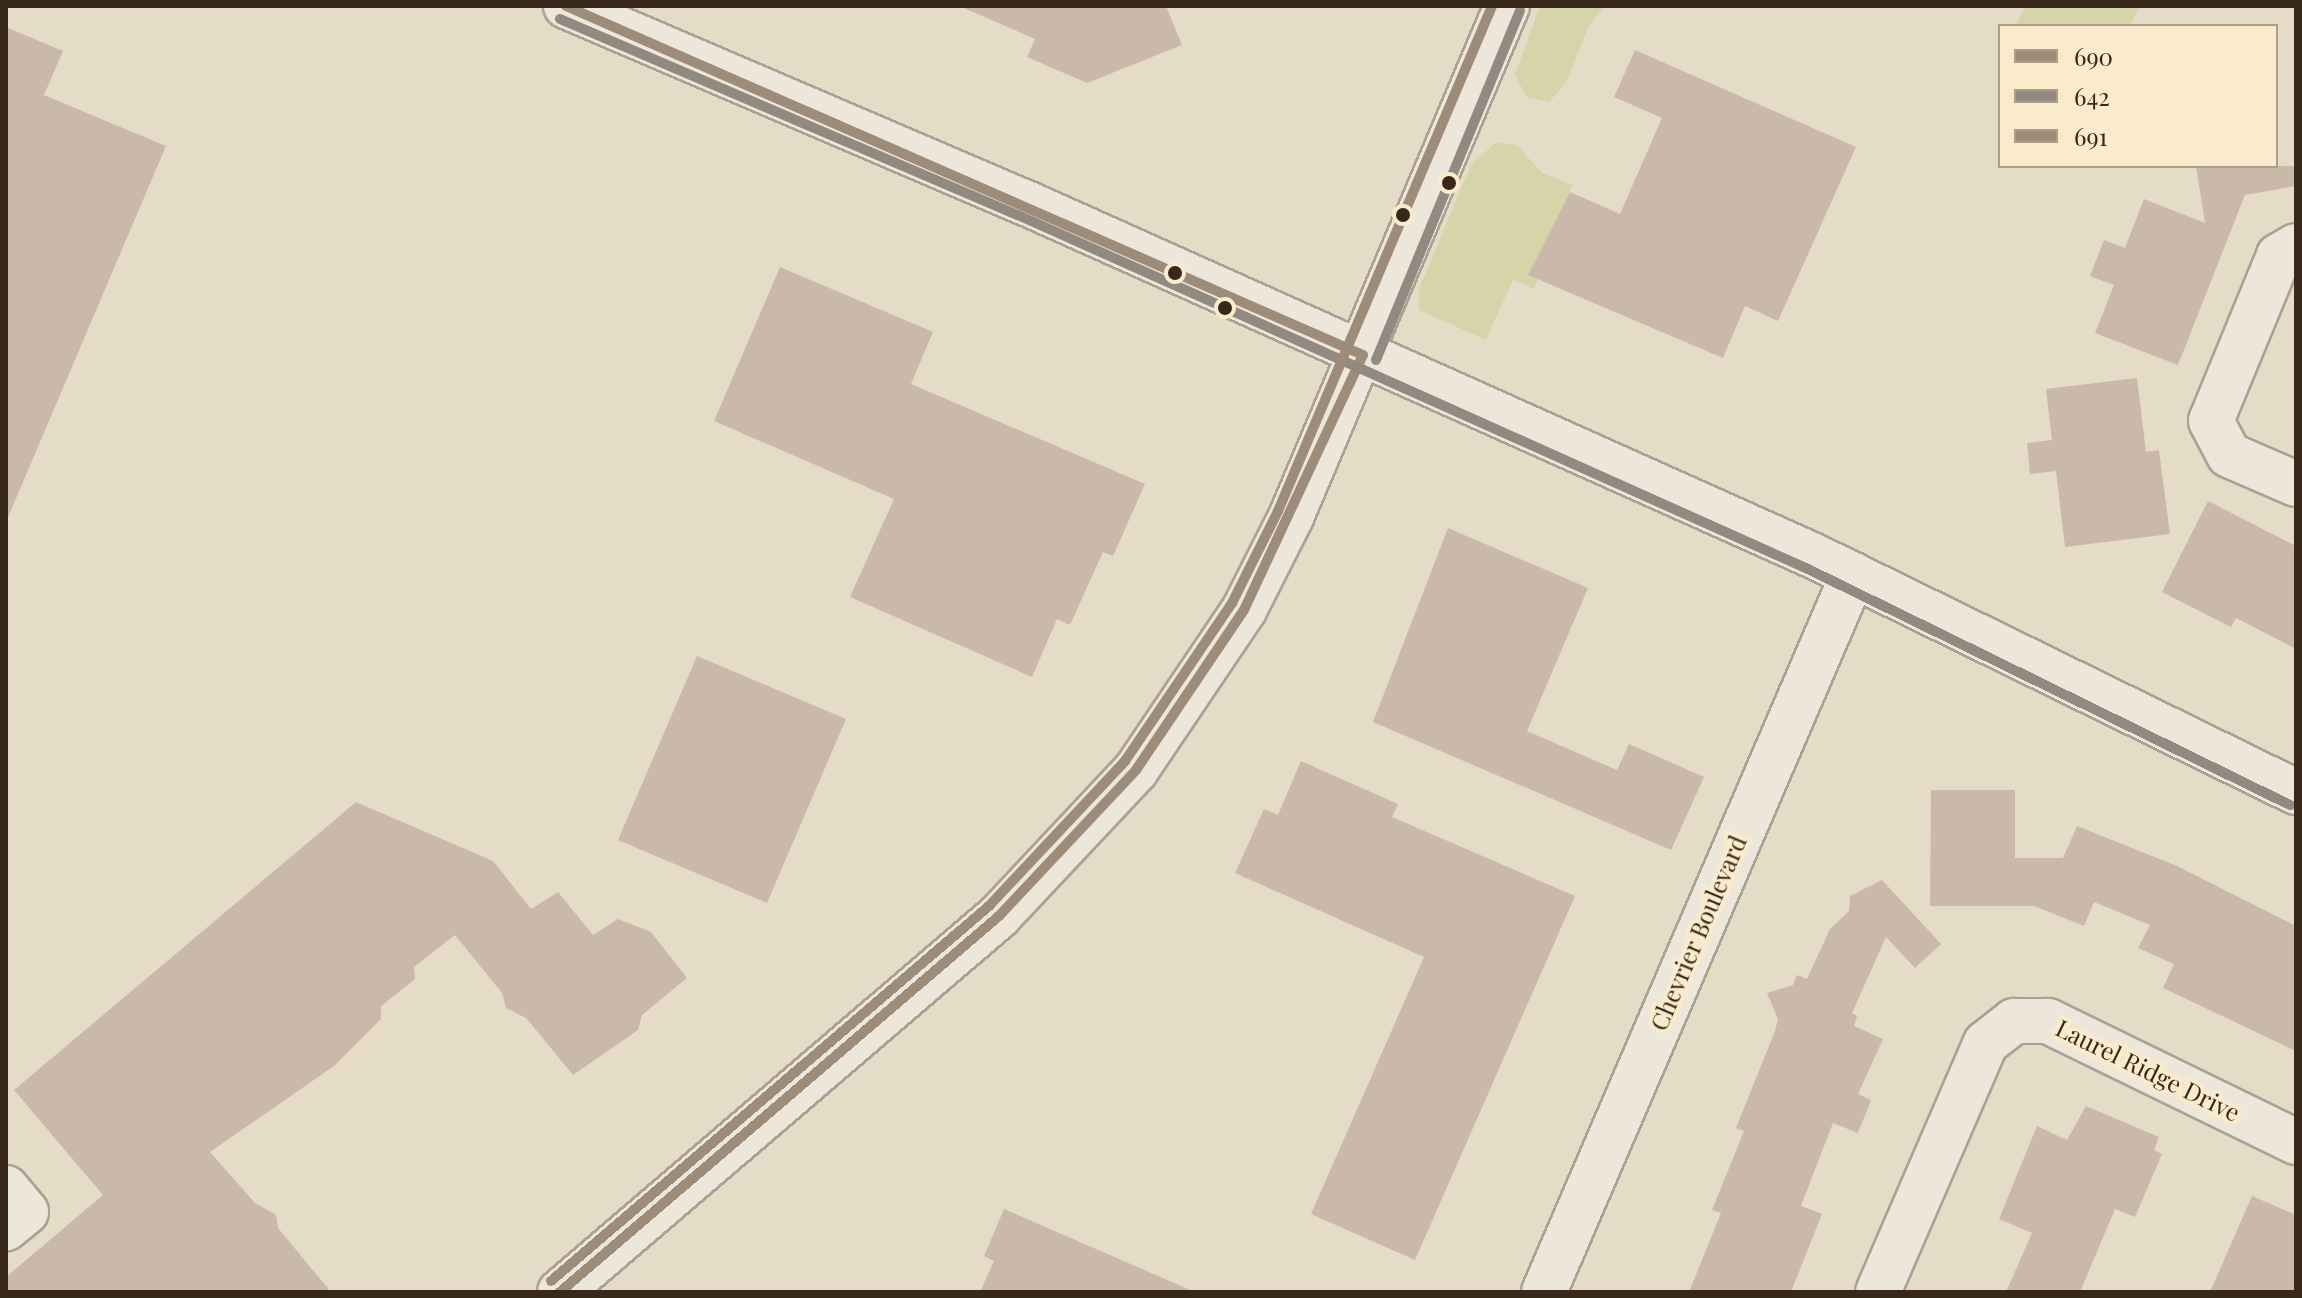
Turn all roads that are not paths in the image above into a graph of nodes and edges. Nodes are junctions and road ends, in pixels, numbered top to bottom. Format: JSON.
{"nodes":[{"id":1,"x":566,"y":6,"type":"edge"},
{"id":2,"x":1507,"y":6,"type":"edge"},
{"id":3,"x":2296,"y":246,"type":"edge"},
{"id":4,"x":1363,"y":355,"type":"junction"},
{"id":5,"x":2296,"y":484,"type":"edge"},
{"id":6,"x":1853,"y":575,"type":"junction"},
{"id":7,"x":2296,"y":792,"type":"edge"},
{"id":8,"x":2296,"y":1142,"type":"edge"},
{"id":9,"x":6,"y":1188,"type":"edge"},
{"id":10,"x":6,"y":1228,"type":"edge"},
{"id":11,"x":560,"y":1292,"type":"edge"},
{"id":12,"x":1544,"y":1292,"type":"edge"},
{"id":13,"x":1878,"y":1292,"type":"edge"}],
"edges":[{"from":1,"to":4,"type":"street"},
{"from":2,"to":4,"type":"street"},
{"from":3,"to":5,"type":"street"},
{"from":4,"to":6,"type":"street"},
{"from":4,"to":11,"type":"street"},
{"from":6,"to":7,"type":"street"},
{"from":6,"to":12,"type":"street","name":"Chevrier Boulevard"},
{"from":8,"to":13,"type":"street","name":"Laurel Ridge Drive"},
{"from":9,"to":10,"type":"street"}]}
